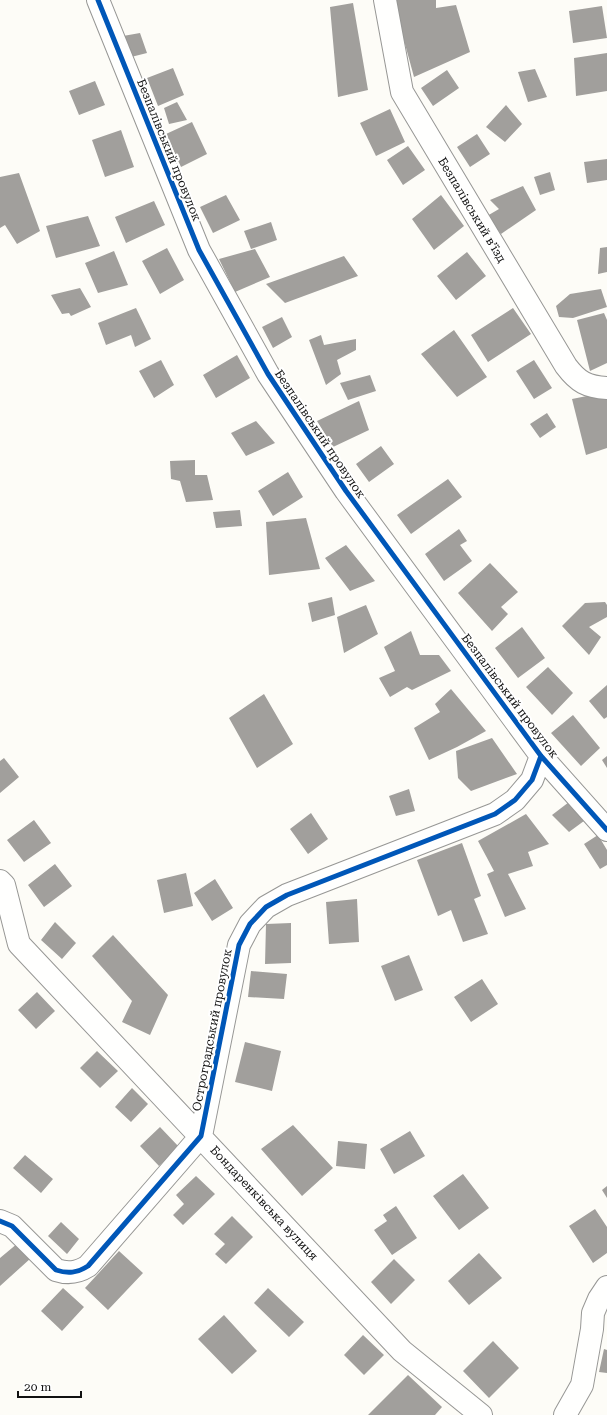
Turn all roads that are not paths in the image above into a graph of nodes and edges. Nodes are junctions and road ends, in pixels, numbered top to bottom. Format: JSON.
{"nodes":[{"id":1,"x":98,"y":0,"type":"edge"},
{"id":2,"x":385,"y":0,"type":"edge"},
{"id":3,"x":607,"y":388,"type":"edge"},
{"id":4,"x":541,"y":756,"type":"junction"},
{"id":5,"x":607,"y":830,"type":"edge"},
{"id":6,"x":0,"y":881,"type":"edge"},
{"id":7,"x":201,"y":1136,"type":"junction"},
{"id":8,"x":0,"y":1221,"type":"edge"},
{"id":9,"x":607,"y":1287,"type":"edge"},
{"id":10,"x":481,"y":1415,"type":"edge"},
{"id":11,"x":565,"y":1415,"type":"edge"}],
"edges":[{"from":1,"to":4,"type":"street","name":"Безпалівський провулок"},
{"from":2,"to":3,"type":"street","name":"Безпалівський в’їзд"},
{"from":4,"to":5,"type":"street","name":"Безпалівський провулок"},
{"from":4,"to":7,"type":"street","name":"Остроградський провулок"},
{"from":6,"to":7,"type":"street","name":"Бондаренківська вулиця"},
{"from":7,"to":8,"type":"street","name":"Остроградський провулок"},
{"from":7,"to":10,"type":"street","name":"Бондаренківська вулиця"},
{"from":9,"to":11,"type":"street"}]}
